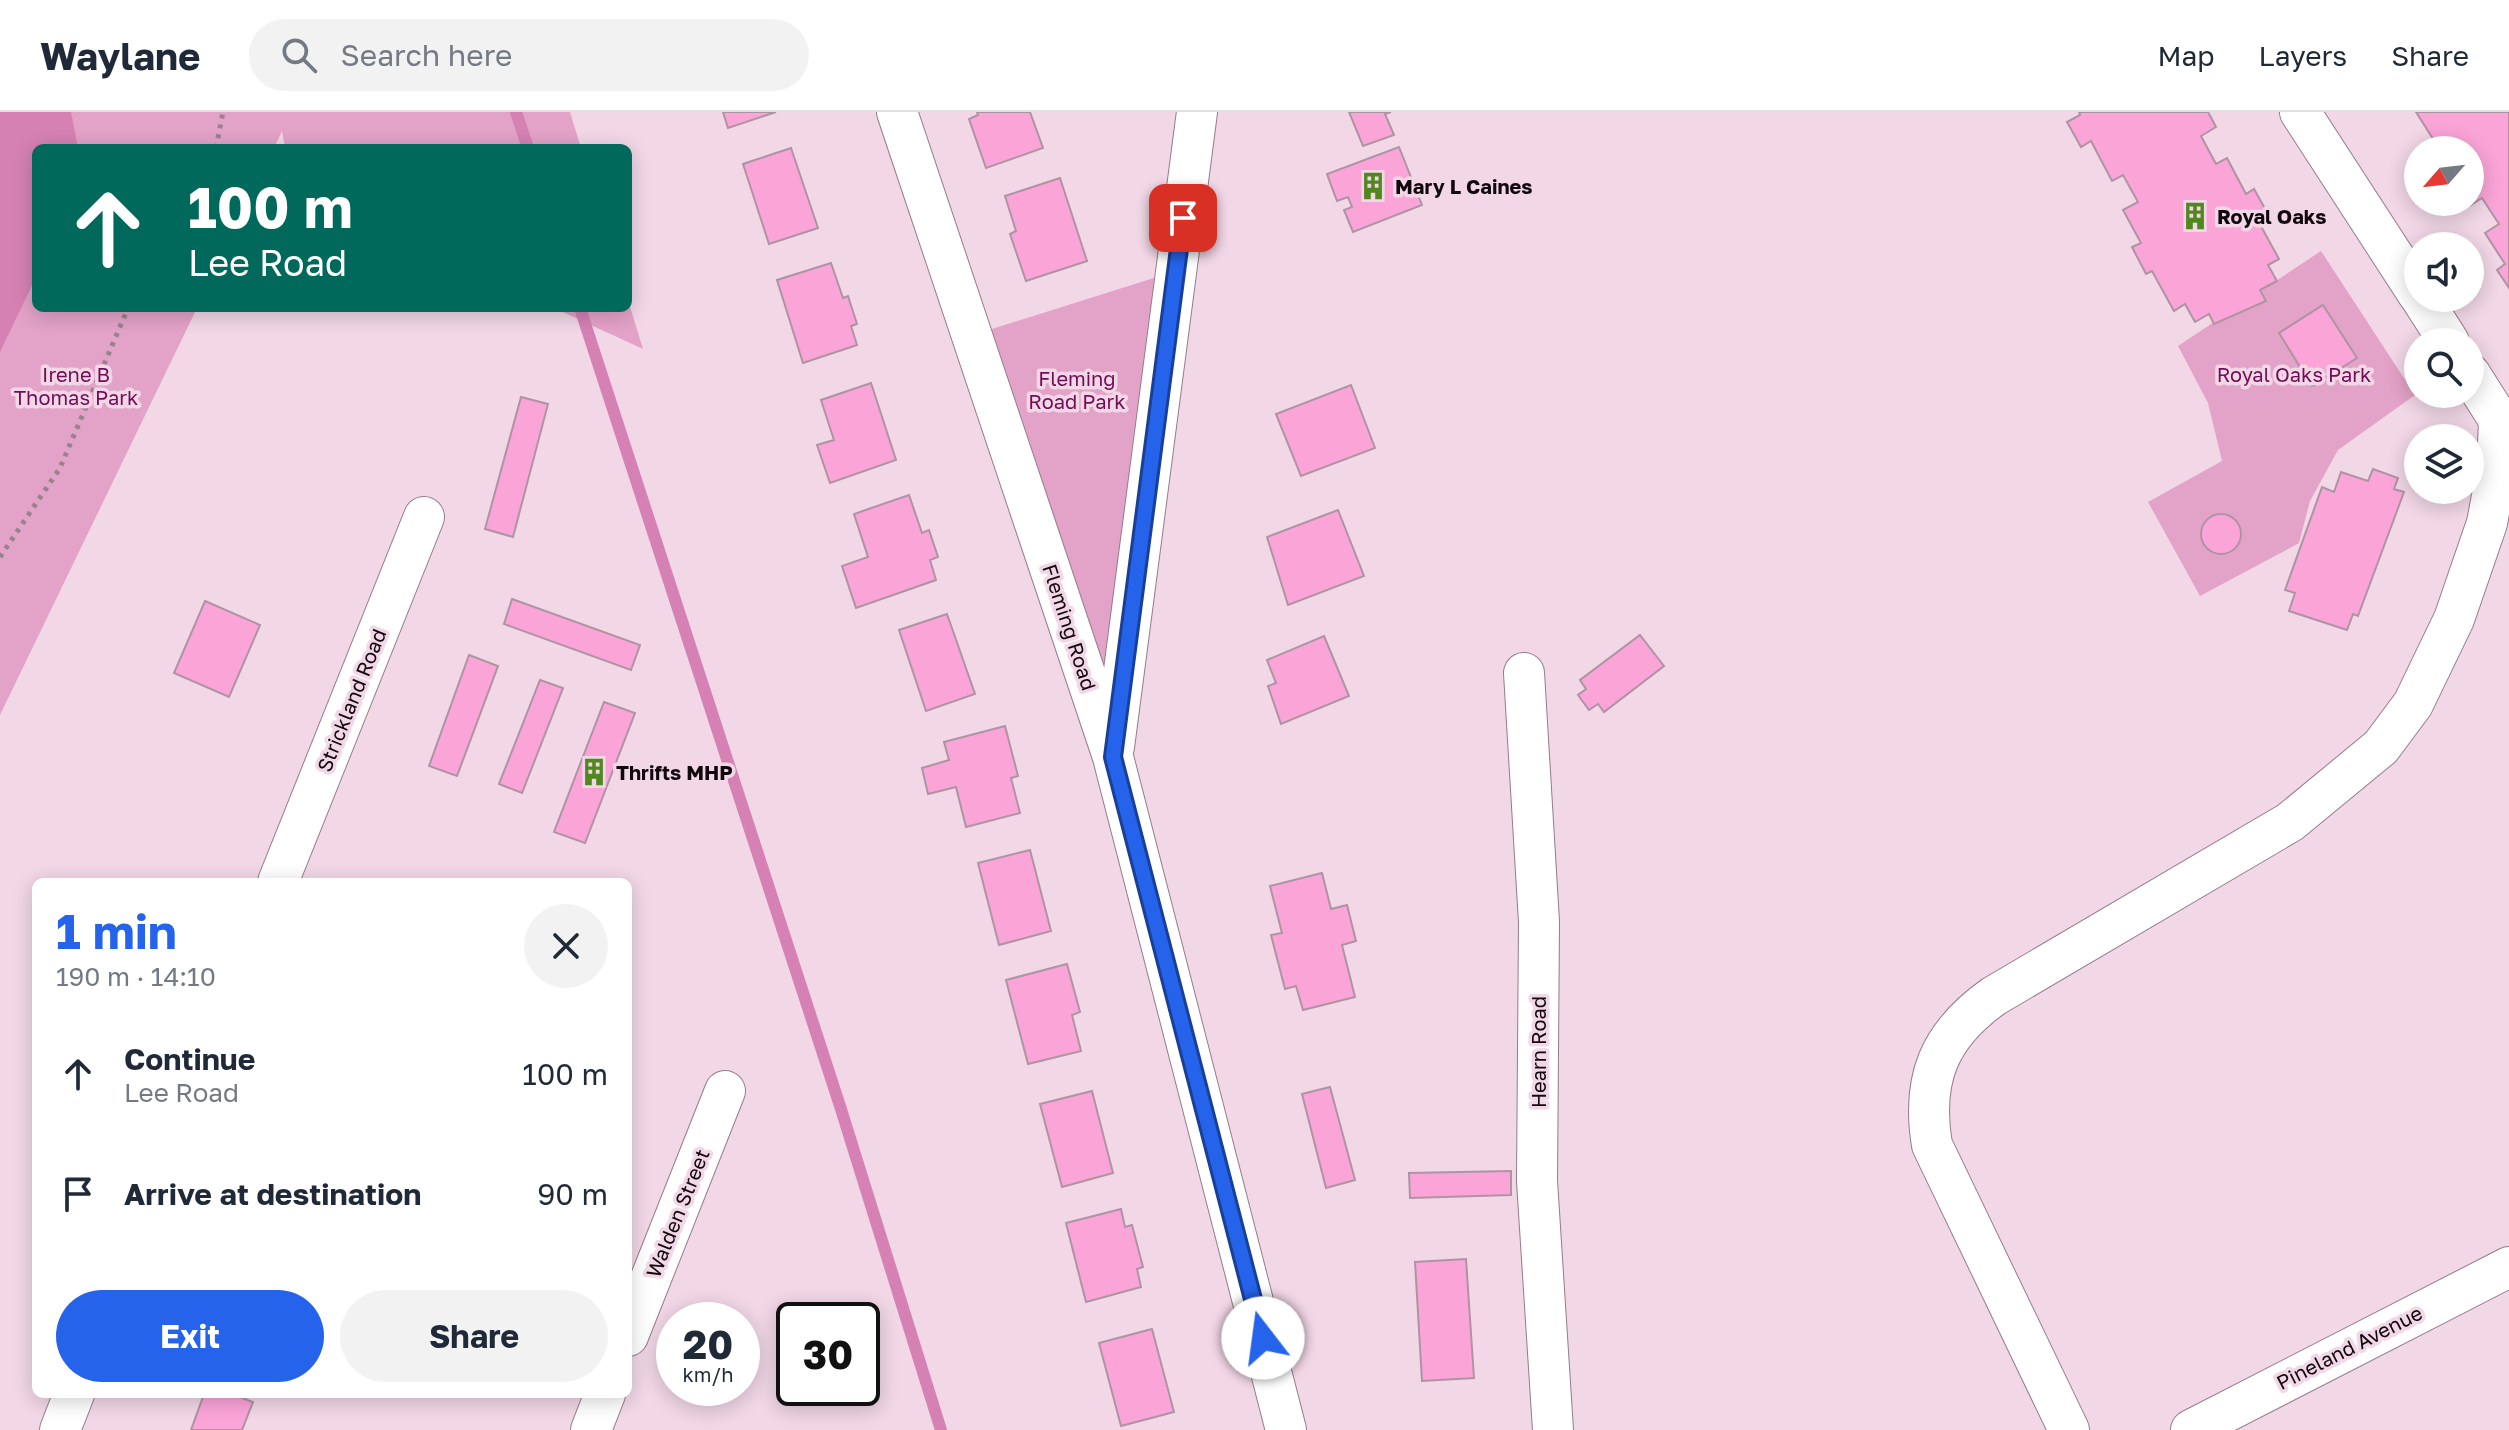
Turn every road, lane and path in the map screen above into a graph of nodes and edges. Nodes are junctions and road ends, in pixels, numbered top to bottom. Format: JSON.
{"nodes":[{"id":1,"x":223,"y":112,"type":"edge"},
{"id":2,"x":897,"y":112,"type":"edge"},
{"id":3,"x":1197,"y":112,"type":"edge"},
{"id":4,"x":2300,"y":112,"type":"edge"},
{"id":5,"x":217,"y":144,"type":"edge"},
{"id":6,"x":2404,"y":273,"type":"edge"},
{"id":7,"x":126,"y":312,"type":"edge"},
{"id":8,"x":2484,"y":392,"type":"edge"},
{"id":9,"x":2504,"y":418,"type":"edge"},
{"id":10,"x":424,"y":517,"type":"dead end"},
{"id":11,"x":0,"y":557,"type":"edge"},
{"id":12,"x":1524,"y":673,"type":"dead end"},
{"id":13,"x":1113,"y":757,"type":"junction"},
{"id":14,"x":280,"y":878,"type":"edge"},
{"id":15,"x":725,"y":1091,"type":"dead end"},
{"id":16,"x":2509,"y":1267,"type":"edge"},
{"id":17,"x":632,"y":1326,"type":"edge"},
{"id":18,"x":72,"y":1398,"type":"edge"},
{"id":19,"x":603,"y":1398,"type":"edge"},
{"id":20,"x":60,"y":1430,"type":"edge"},
{"id":21,"x":591,"y":1430,"type":"edge"},
{"id":22,"x":1286,"y":1430,"type":"edge"},
{"id":23,"x":1553,"y":1430,"type":"edge"},
{"id":24,"x":2069,"y":1430,"type":"edge"},
{"id":25,"x":2191,"y":1430,"type":"edge"}],
"edges":[{"from":1,"to":5,"type":"path"},
{"from":2,"to":13,"type":"street","name":"Fleming Road"},
{"from":3,"to":13,"type":"street"},
{"from":4,"to":6,"type":"street"},
{"from":7,"to":11,"type":"path"},
{"from":8,"to":9,"type":"street"},
{"from":9,"to":24,"type":"street"},
{"from":10,"to":14,"type":"street","name":"Strickland Road"},
{"from":12,"to":23,"type":"street","name":"Hearn Road"},
{"from":13,"to":22,"type":"street","name":"Fleming Road"},
{"from":15,"to":17,"type":"street","name":"Walden Street"},
{"from":16,"to":25,"type":"street","name":"Pineland Avenue"},
{"from":18,"to":20,"type":"street"},
{"from":19,"to":21,"type":"street"}]}
